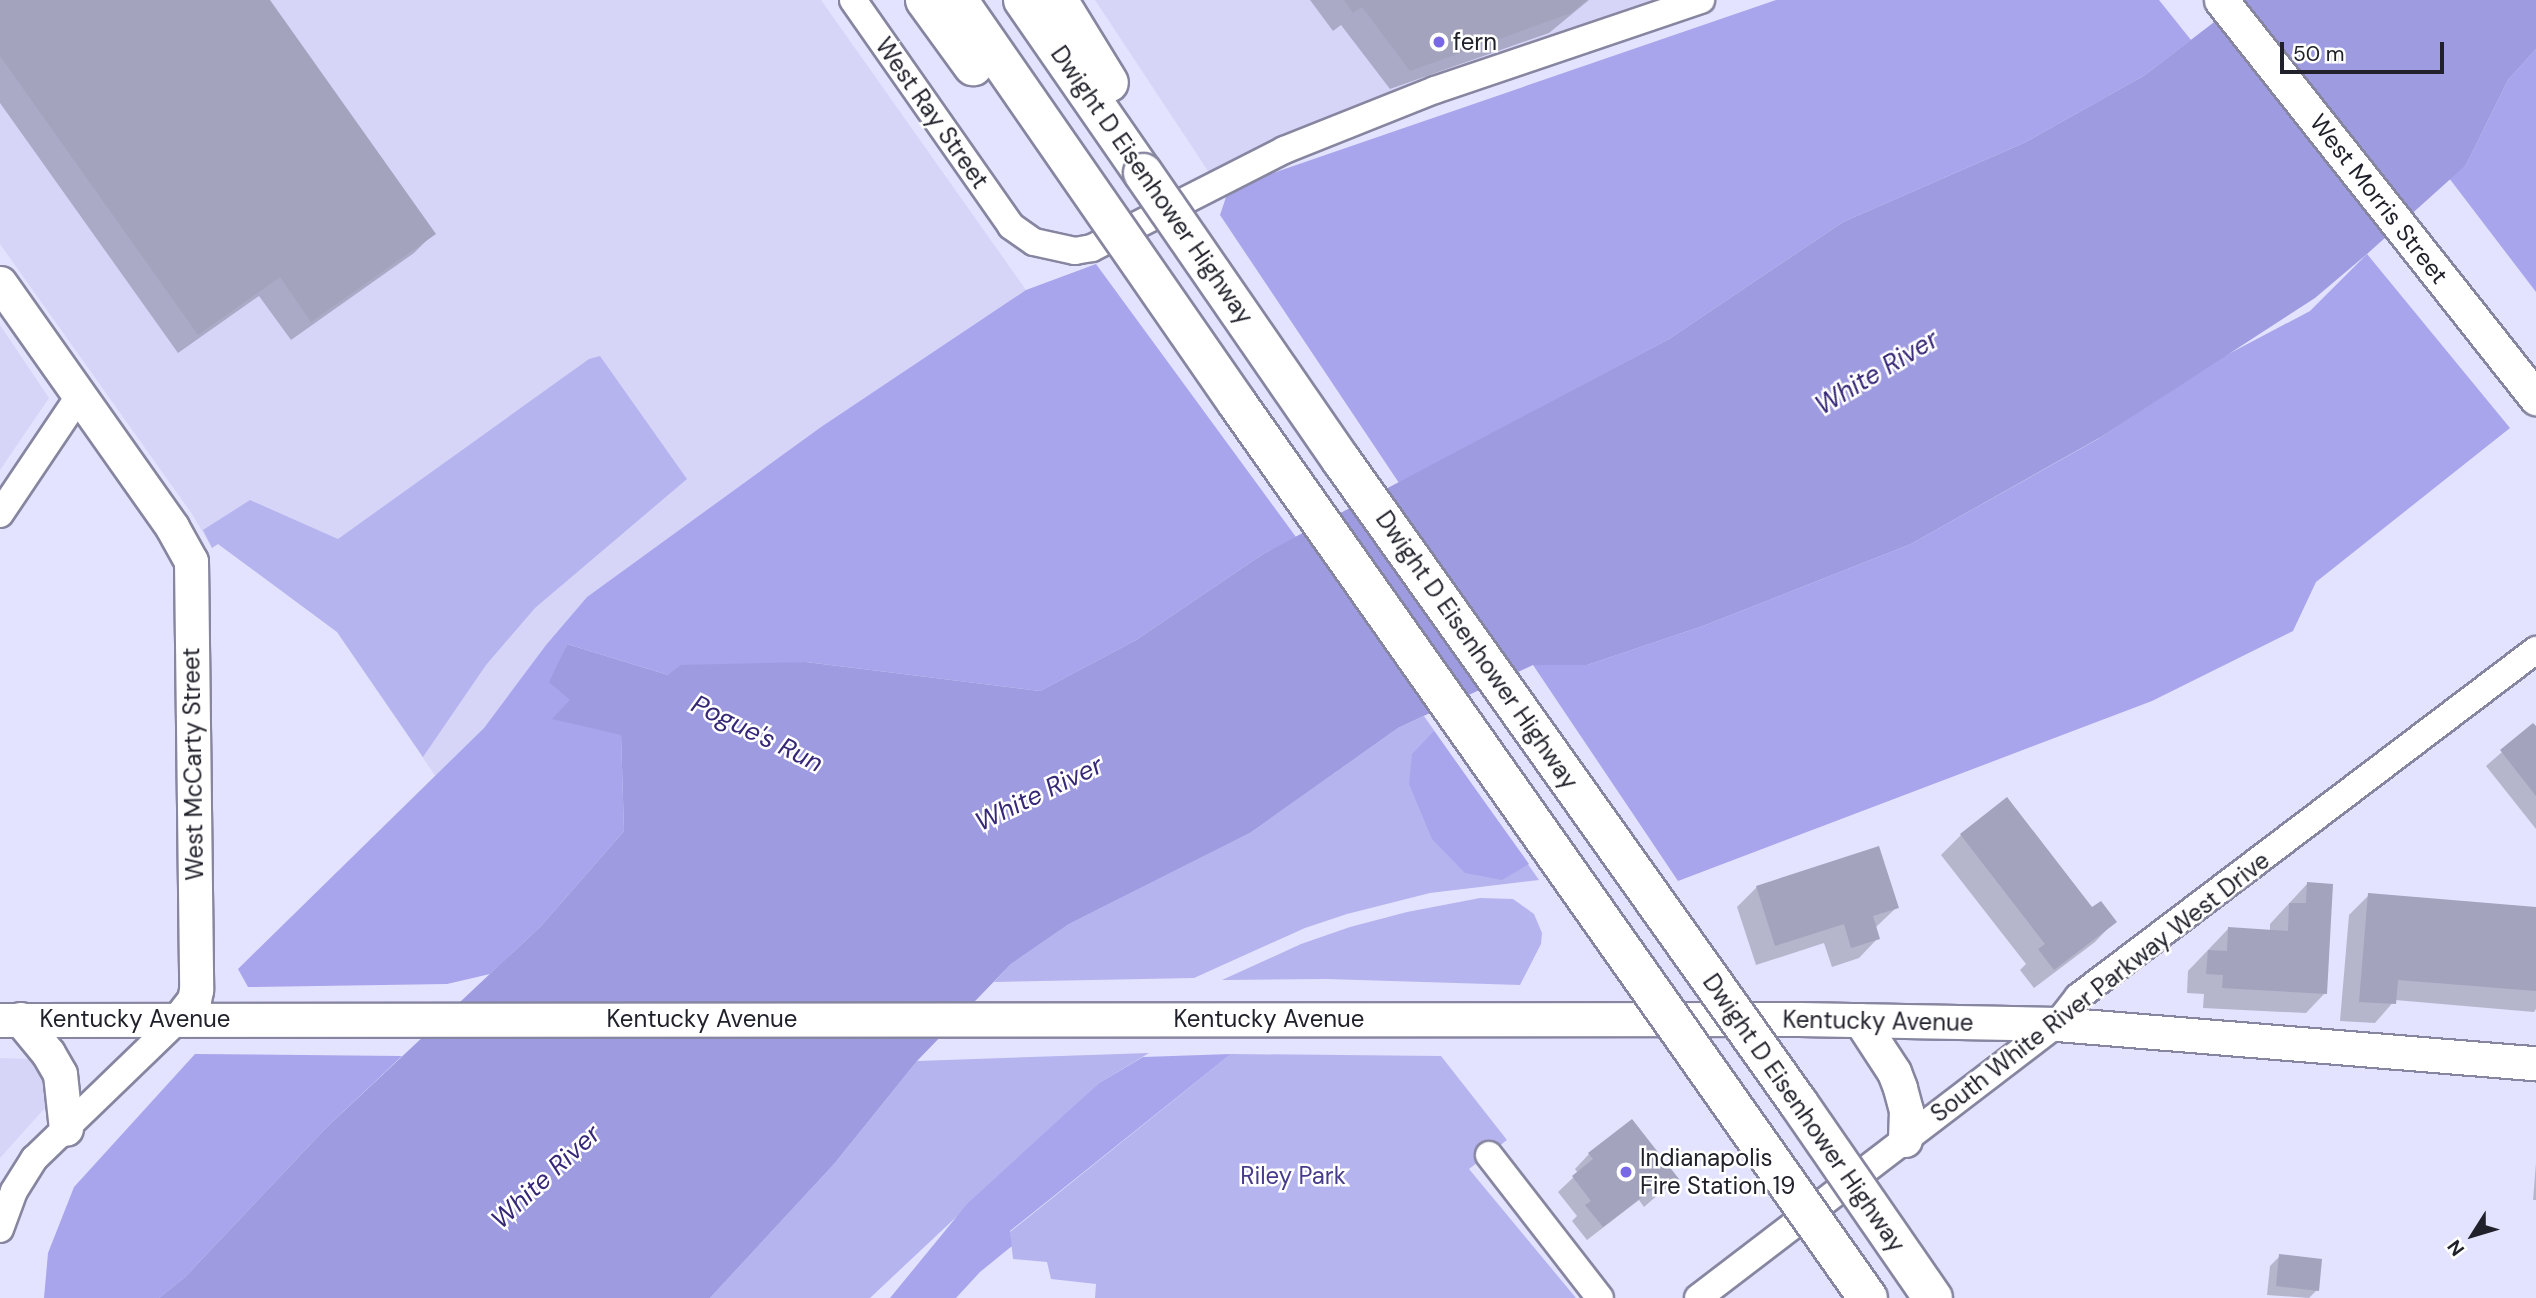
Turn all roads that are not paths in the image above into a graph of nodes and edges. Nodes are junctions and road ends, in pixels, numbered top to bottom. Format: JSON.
{"nodes":[{"id":1,"x":853,"y":0,"type":"edge"},
{"id":2,"x":925,"y":0,"type":"edge"},
{"id":3,"x":958,"y":0,"type":"edge"},
{"id":4,"x":1023,"y":0,"type":"edge"},
{"id":5,"x":1058,"y":0,"type":"edge"},
{"id":6,"x":1701,"y":0,"type":"edge"},
{"id":7,"x":2221,"y":0,"type":"edge"},
{"id":8,"x":1143,"y":173,"type":"junction"},
{"id":9,"x":0,"y":282,"type":"edge"},
{"id":10,"x":80,"y":395,"type":"junction"},
{"id":11,"x":2536,"y":398,"type":"edge"},
{"id":12,"x":1237,"y":403,"type":"junction"},
{"id":13,"x":0,"y":514,"type":"edge"},
{"id":14,"x":2536,"y":650,"type":"edge"},
{"id":15,"x":180,"y":1018,"type":"junction"},
{"id":16,"x":10,"y":1020,"type":"edge"},
{"id":17,"x":1860,"y":1020,"type":"junction"},
{"id":18,"x":2057,"y":1024,"type":"junction"},
{"id":19,"x":2536,"y":1063,"type":"edge"},
{"id":20,"x":66,"y":1129,"type":"junction"},
{"id":21,"x":1905,"y":1140,"type":"junction"},
{"id":22,"x":1489,"y":1155,"type":"dead end"},
{"id":23,"x":0,"y":1229,"type":"edge"},
{"id":24,"x":1600,"y":1298,"type":"edge"},
{"id":25,"x":1698,"y":1298,"type":"edge"},
{"id":26,"x":1868,"y":1298,"type":"edge"},
{"id":27,"x":1933,"y":1298,"type":"edge"}],
"edges":[{"from":1,"to":6,"type":"street","name":"West Ray Street"},
{"from":2,"to":12,"type":"highway","bridge":true},
{"from":3,"to":12,"type":"highway","bridge":true},
{"from":4,"to":8,"type":"highway","name":"Dwight D Eisenhower Highway"},
{"from":5,"to":8,"type":"highway"},
{"from":7,"to":11,"type":"main road","name":"West Morris Street"},
{"from":8,"to":27,"type":"highway","name":"Dwight D Eisenhower Highway","bridge":true},
{"from":9,"to":10,"type":"main road","name":"West McCarty Street"},
{"from":10,"to":13,"type":"street"},
{"from":10,"to":15,"type":"main road","name":"West McCarty Street"},
{"from":12,"to":26,"type":"highway","bridge":true},
{"from":14,"to":18,"type":"street","name":"South White River Parkway West Drive"},
{"from":15,"to":16,"type":"main road","name":"Kentucky Avenue"},
{"from":15,"to":17,"type":"main road","name":"Kentucky Avenue"},
{"from":15,"to":20,"type":"street","name":"West McCarty Street"},
{"from":16,"to":20,"type":"main road"},
{"from":17,"to":18,"type":"main road","name":"Kentucky Avenue"},
{"from":17,"to":21,"type":"main road"},
{"from":18,"to":19,"type":"main road","name":"Kentucky Avenue"},
{"from":18,"to":21,"type":"street","name":"South White River Parkway West Drive"},
{"from":20,"to":23,"type":"street","name":"West McCarty Street"},
{"from":21,"to":25,"type":"street","name":"South White River Parkway West Drive"},
{"from":22,"to":24,"type":"street"}]}
